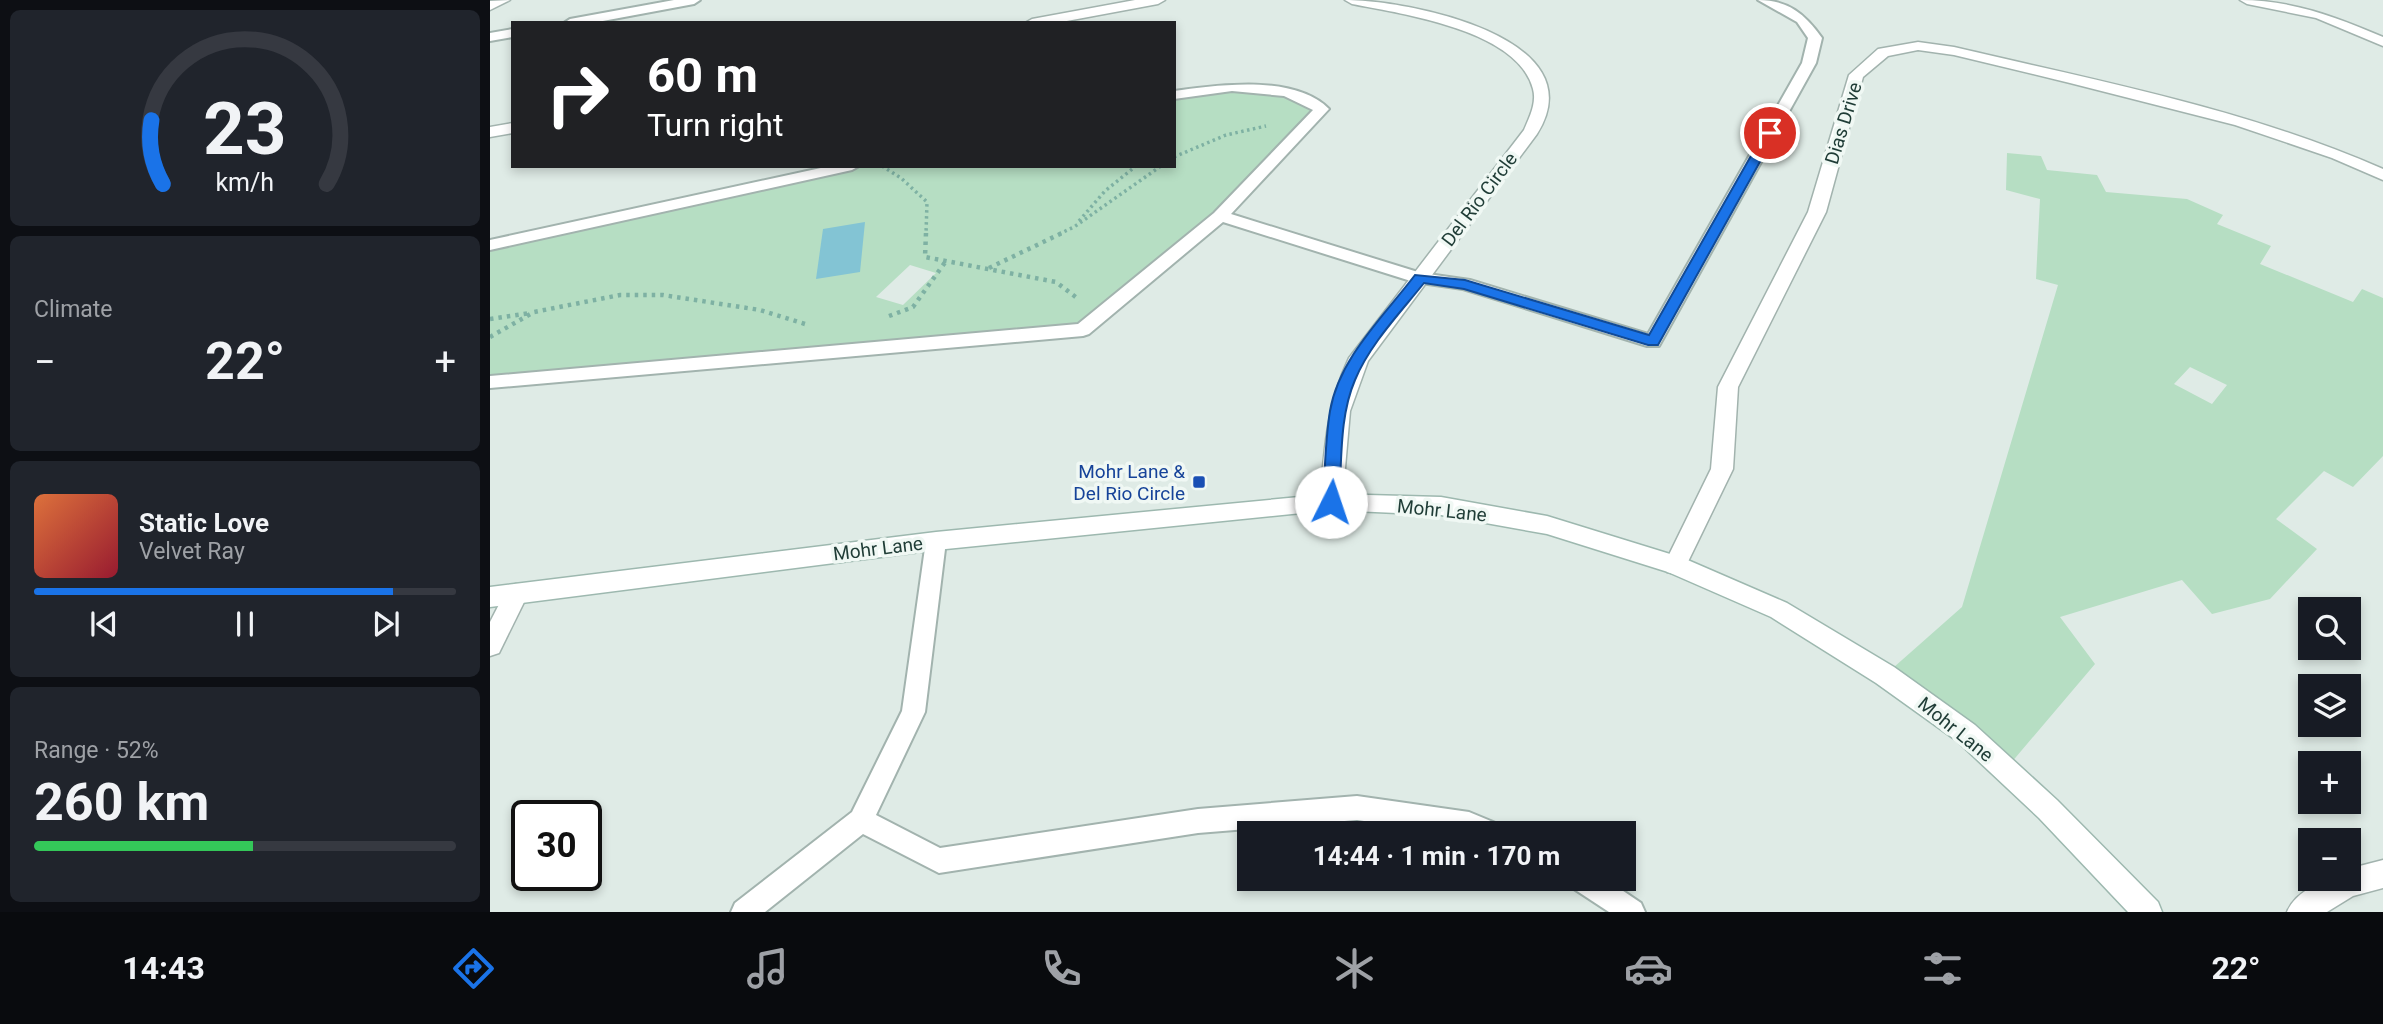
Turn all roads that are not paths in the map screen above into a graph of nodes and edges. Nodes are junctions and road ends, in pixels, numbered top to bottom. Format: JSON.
{"nodes":[{"id":1,"x":503,"y":0,"type":"edge"},
{"id":2,"x":694,"y":0,"type":"edge"},
{"id":3,"x":1158,"y":0,"type":"edge"},
{"id":4,"x":1352,"y":0,"type":"edge"},
{"id":5,"x":1765,"y":0,"type":"edge"},
{"id":6,"x":2247,"y":0,"type":"edge"},
{"id":7,"x":490,"y":6,"type":"edge"},
{"id":8,"x":581,"y":21,"type":"edge"},
{"id":9,"x":1043,"y":21,"type":"edge"},
{"id":10,"x":511,"y":33,"type":"edge"},
{"id":11,"x":490,"y":37,"type":"edge"},
{"id":12,"x":2383,"y":42,"type":"edge"},
{"id":13,"x":1176,"y":95,"type":"edge"},
{"id":14,"x":511,"y":128,"type":"edge"},
{"id":15,"x":490,"y":132,"type":"edge"},
{"id":16,"x":843,"y":168,"type":"edge"},
{"id":17,"x":2383,"y":175,"type":"edge"},
{"id":18,"x":1220,"y":216,"type":"junction"},
{"id":19,"x":490,"y":245,"type":"edge"},
{"id":20,"x":1420,"y":278,"type":"junction"},
{"id":21,"x":490,"y":382,"type":"edge"},
{"id":22,"x":1331,"y":502,"type":"junction"},
{"id":23,"x":936,"y":541,"type":"junction"},
{"id":24,"x":1675,"y":565,"type":"junction"},
{"id":25,"x":516,"y":594,"type":"junction"},
{"id":26,"x":490,"y":597,"type":"edge"},
{"id":27,"x":490,"y":646,"type":"edge"},
{"id":28,"x":860,"y":820,"type":"junction"},
{"id":29,"x":1448,"y":821,"type":"edge"},
{"id":30,"x":2383,"y":874,"type":"edge"},
{"id":31,"x":1600,"y":891,"type":"edge"},
{"id":32,"x":744,"y":912,"type":"edge"},
{"id":33,"x":1632,"y":912,"type":"edge"},
{"id":34,"x":2148,"y":912,"type":"edge"},
{"id":35,"x":2301,"y":912,"type":"edge"}],
"edges":[{"from":1,"to":7,"type":"street"},
{"from":2,"to":8,"type":"lane"},
{"from":3,"to":9,"type":"street"},
{"from":4,"to":20,"type":"street","name":"Del Rio Circle"},
{"from":5,"to":20,"type":"lane"},
{"from":6,"to":12,"type":"street"},
{"from":10,"to":11,"type":"lane"},
{"from":13,"to":18,"type":"lane"},
{"from":14,"to":15,"type":"street"},
{"from":16,"to":19,"type":"lane"},
{"from":17,"to":24,"type":"street","name":"Dias Drive"},
{"from":18,"to":20,"type":"lane"},
{"from":18,"to":21,"type":"lane"},
{"from":20,"to":22,"type":"street","name":"Del Rio Circle"},
{"from":22,"to":23,"type":"street","name":"Mohr Lane"},
{"from":22,"to":24,"type":"street","name":"Mohr Lane"},
{"from":23,"to":25,"type":"street","name":"Mohr Lane"},
{"from":23,"to":28,"type":"lane"},
{"from":24,"to":34,"type":"street","name":"Mohr Lane"},
{"from":25,"to":26,"type":"street","name":"Mohr Lane"},
{"from":25,"to":27,"type":"street"},
{"from":28,"to":29,"type":"lane"},
{"from":28,"to":32,"type":"lane"},
{"from":30,"to":35,"type":"street"},
{"from":31,"to":33,"type":"lane"}]}
